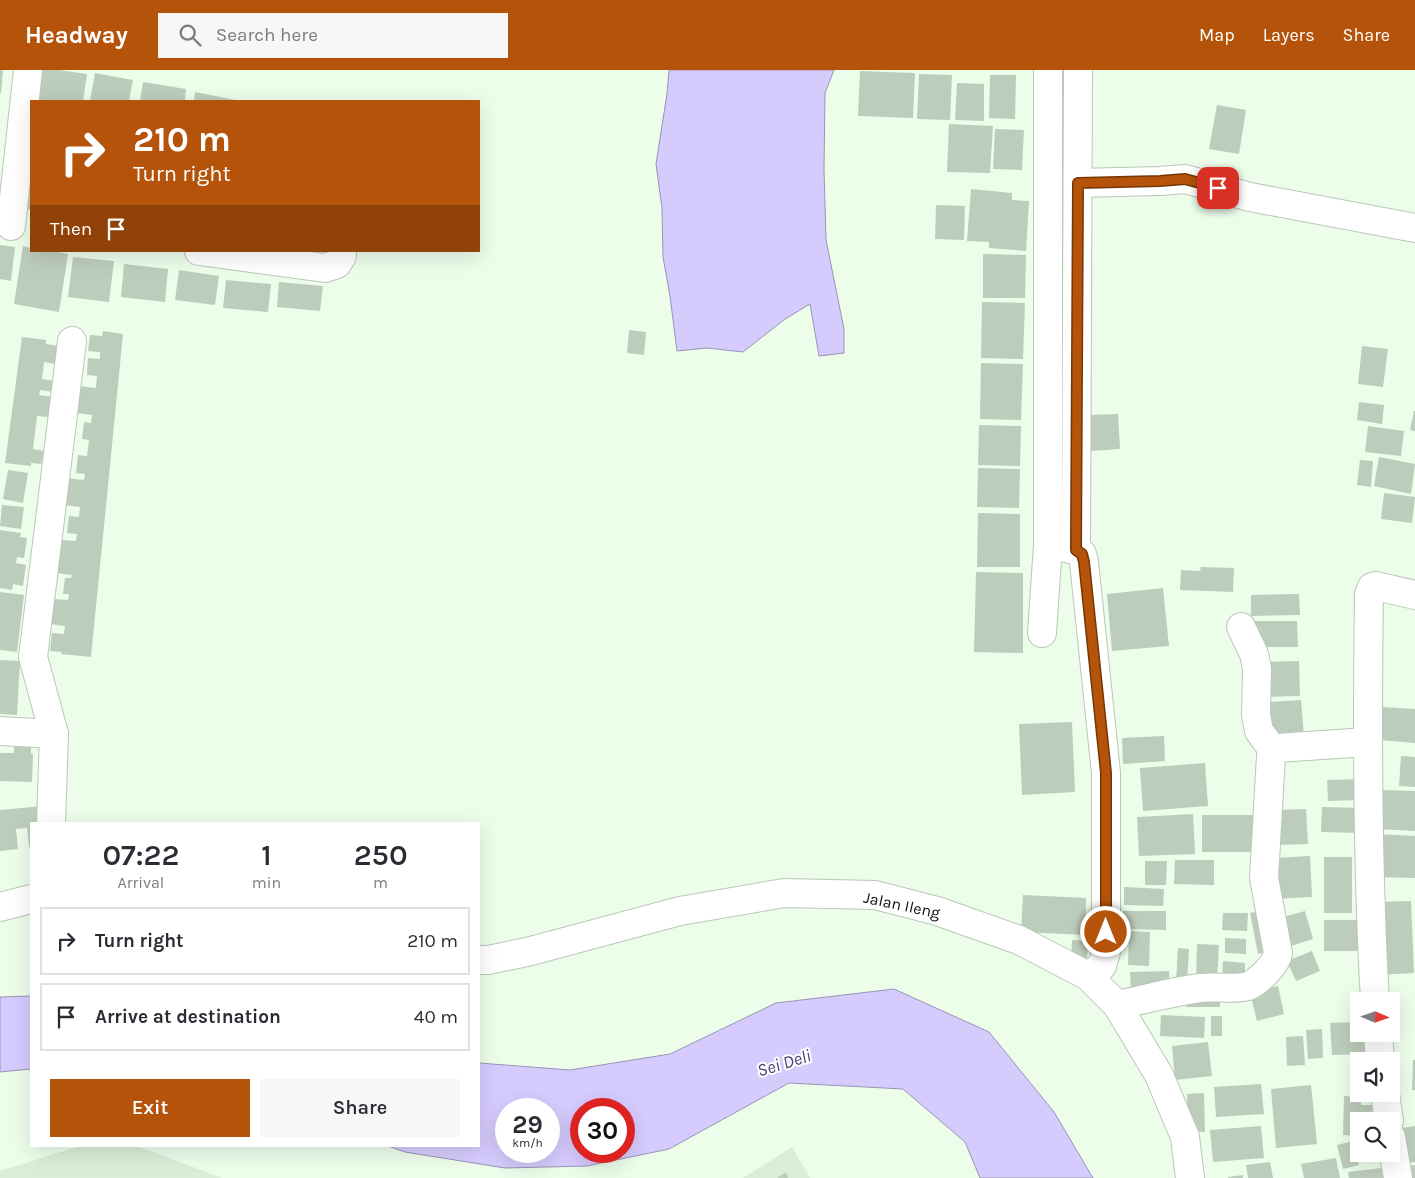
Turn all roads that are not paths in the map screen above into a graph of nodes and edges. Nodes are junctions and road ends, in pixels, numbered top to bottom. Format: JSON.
{"nodes":[{"id":1,"x":28,"y":70,"type":"edge"},
{"id":2,"x":1048,"y":70,"type":"edge"},
{"id":3,"x":1078,"y":70,"type":"edge"},
{"id":4,"x":28,"y":120,"type":"edge"},
{"id":5,"x":1078,"y":183,"type":"junction"},
{"id":6,"x":14,"y":226,"type":"edge"},
{"id":7,"x":1415,"y":228,"type":"edge"},
{"id":8,"x":206,"y":252,"type":"edge"},
{"id":9,"x":342,"y":252,"type":"edge"},
{"id":10,"x":72,"y":341,"type":"dead end"},
{"id":11,"x":1048,"y":545,"type":"junction"},
{"id":12,"x":1076,"y":550,"type":"junction"},
{"id":13,"x":1415,"y":595,"type":"edge"},
{"id":14,"x":1242,"y":627,"type":"dead end"},
{"id":15,"x":1042,"y":634,"type":"dead end"},
{"id":16,"x":0,"y":731,"type":"edge"},
{"id":17,"x":54,"y":734,"type":"junction"},
{"id":18,"x":1367,"y":742,"type":"junction"},
{"id":19,"x":1273,"y":750,"type":"junction"},
{"id":20,"x":51,"y":822,"type":"edge"},
{"id":21,"x":30,"y":900,"type":"edge"},
{"id":22,"x":0,"y":907,"type":"edge"},
{"id":23,"x":480,"y":960,"type":"edge"},
{"id":24,"x":1088,"y":976,"type":"junction"},
{"id":25,"x":1375,"y":992,"type":"edge"},
{"id":26,"x":1117,"y":1005,"type":"junction"},
{"id":27,"x":1395,"y":1162,"type":"edge"},
{"id":28,"x":1190,"y":1178,"type":"edge"},
{"id":29,"x":1398,"y":1178,"type":"edge"}],
"edges":[{"from":1,"to":4,"type":"street"},
{"from":2,"to":11,"type":"street"},
{"from":3,"to":5,"type":"street"},
{"from":4,"to":6,"type":"street"},
{"from":5,"to":7,"type":"street"},
{"from":5,"to":12,"type":"street"},
{"from":8,"to":9,"type":"street"},
{"from":10,"to":17,"type":"street"},
{"from":11,"to":12,"type":"street"},
{"from":11,"to":15,"type":"street"},
{"from":12,"to":24,"type":"street"},
{"from":13,"to":18,"type":"street"},
{"from":14,"to":19,"type":"street"},
{"from":16,"to":17,"type":"street"},
{"from":17,"to":20,"type":"street"},
{"from":18,"to":19,"type":"street"},
{"from":18,"to":25,"type":"street"},
{"from":19,"to":26,"type":"street"},
{"from":21,"to":22,"type":"street"},
{"from":23,"to":24,"type":"street","name":"Jalan Ileng"},
{"from":24,"to":26,"type":"street","name":"Jalan Ileng"},
{"from":26,"to":28,"type":"street","name":"Jalan Ileng"},
{"from":27,"to":29,"type":"street"}]}
